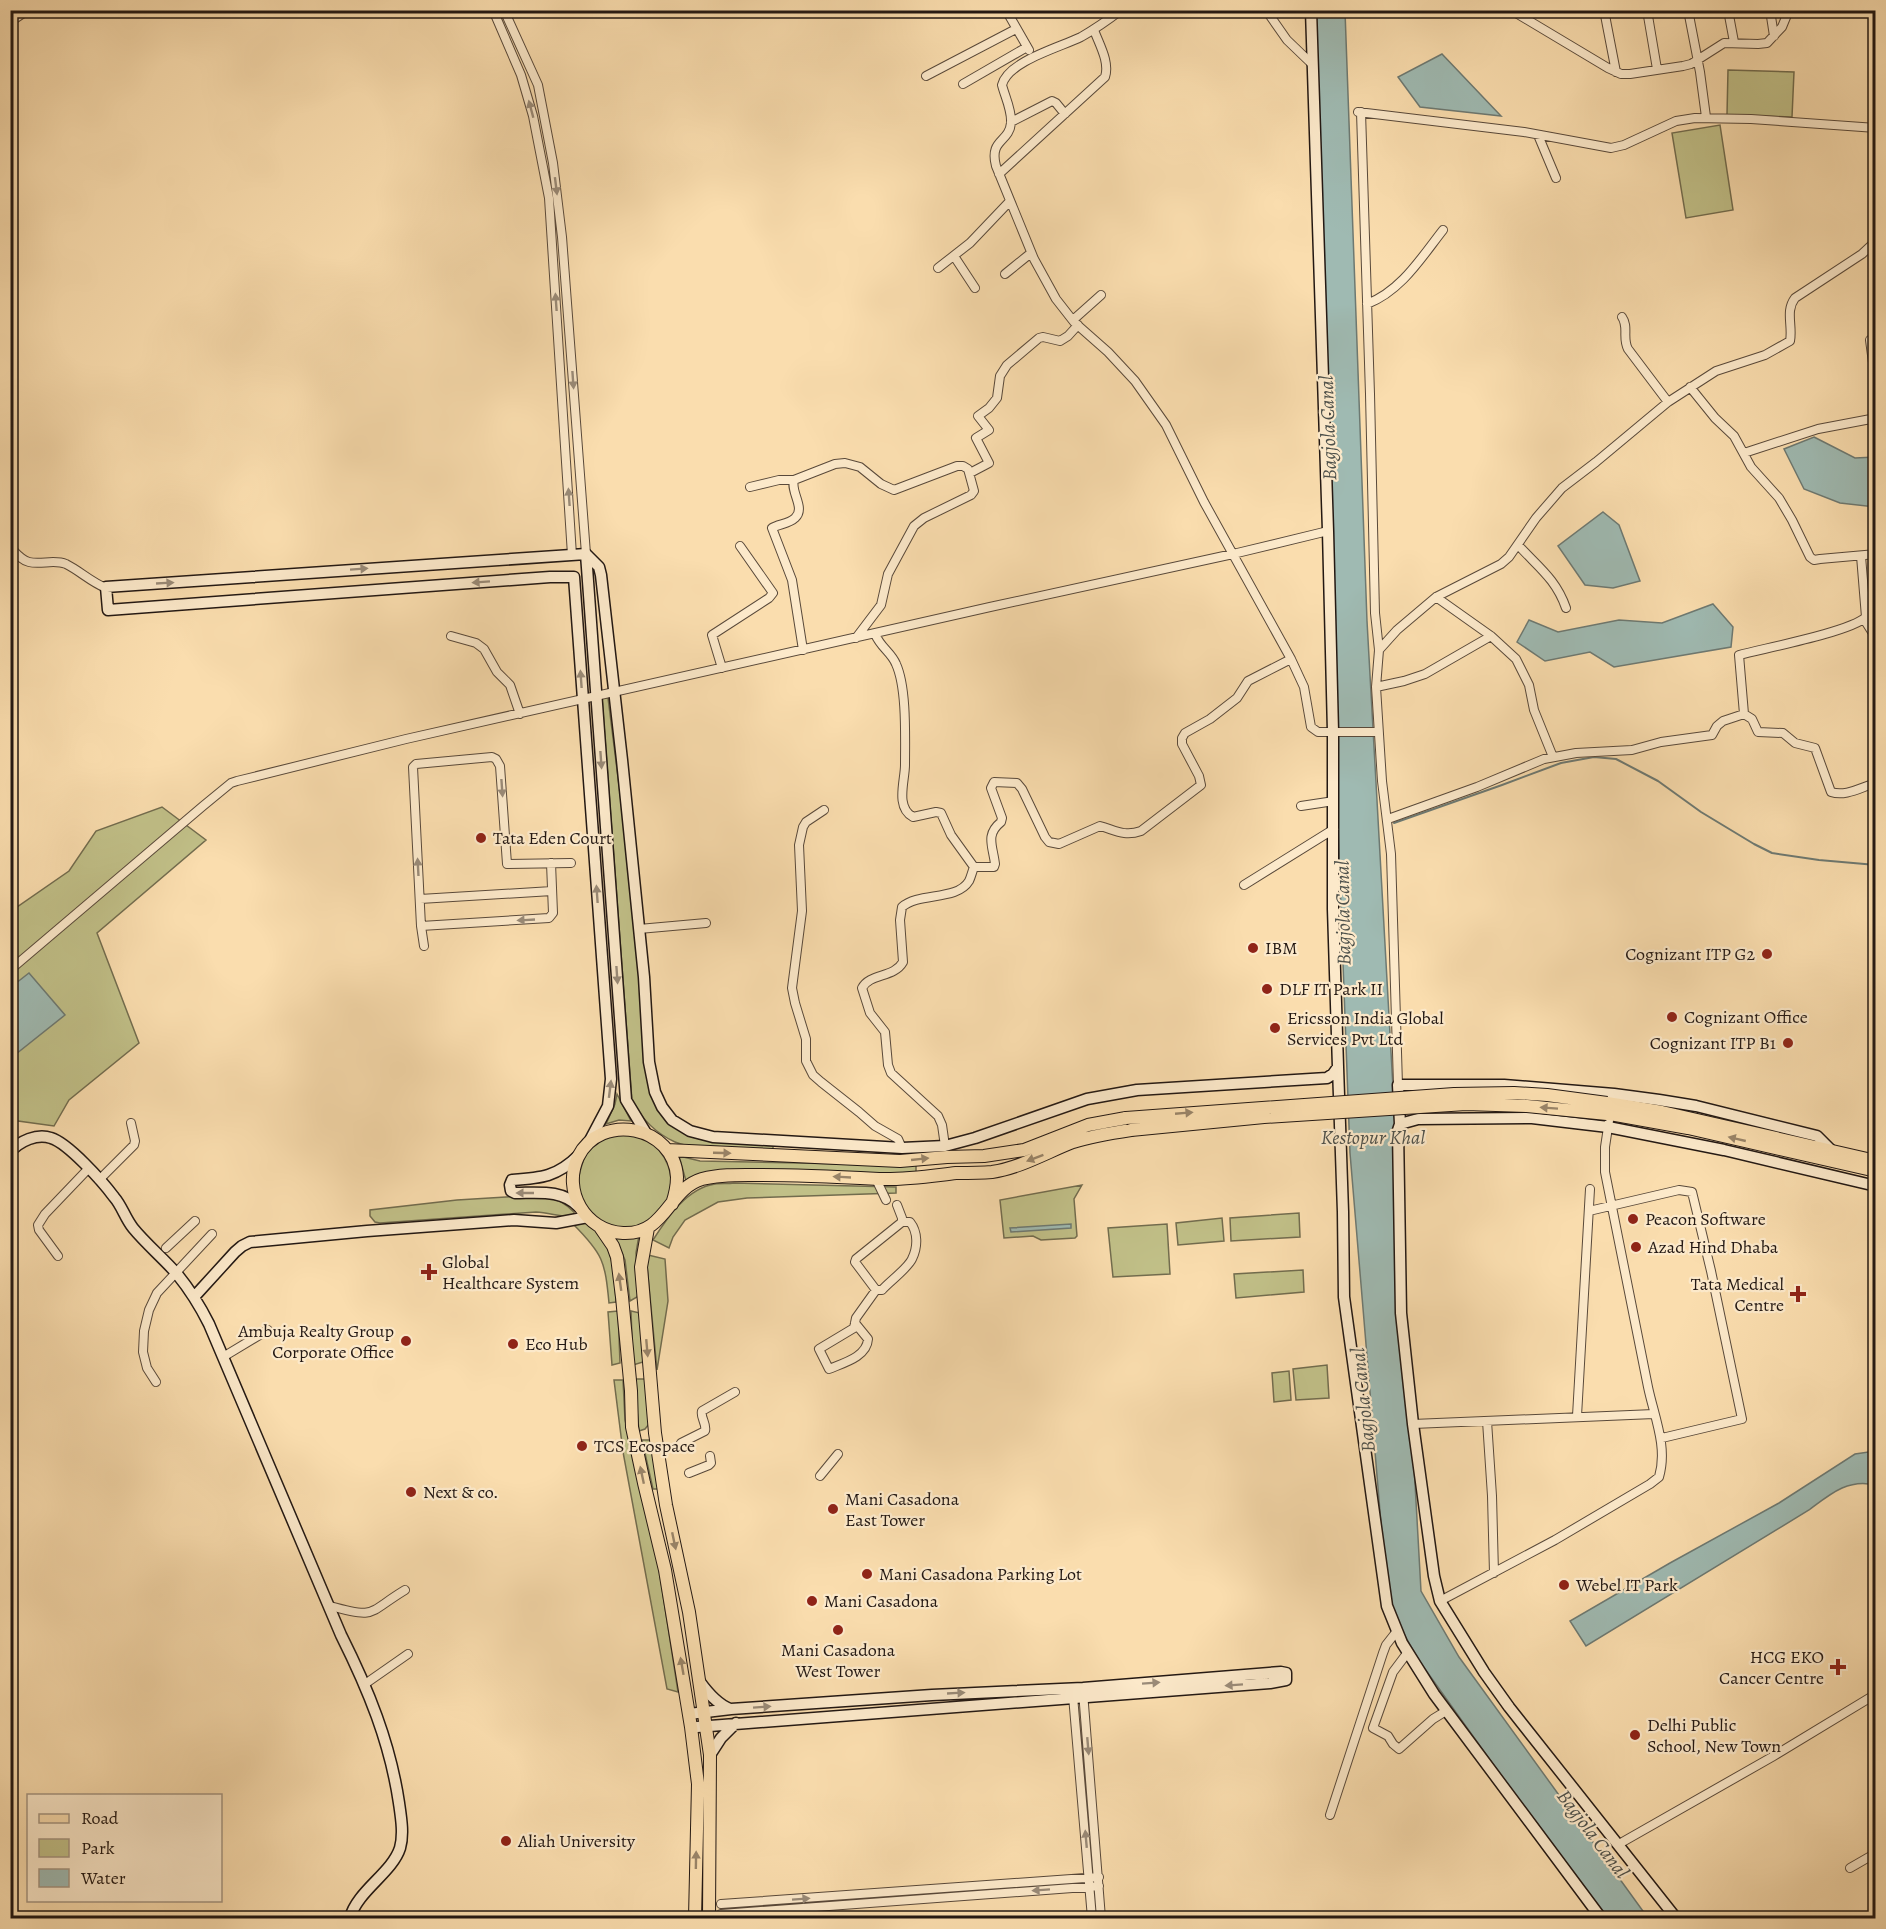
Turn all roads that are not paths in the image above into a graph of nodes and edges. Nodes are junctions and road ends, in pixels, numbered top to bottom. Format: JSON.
{"nodes":[{"id":1,"x":28,"y":10,"type":"edge"},
{"id":2,"x":492,"y":10,"type":"edge"},
{"id":3,"x":504,"y":10,"type":"edge"},
{"id":4,"x":1006,"y":10,"type":"edge"},
{"id":5,"x":1121,"y":10,"type":"edge"},
{"id":6,"x":1266,"y":10,"type":"edge"},
{"id":7,"x":1311,"y":10,"type":"edge"},
{"id":8,"x":1511,"y":10,"type":"edge"},
{"id":9,"x":1604,"y":10,"type":"edge"},
{"id":10,"x":1647,"y":10,"type":"edge"},
{"id":11,"x":1688,"y":10,"type":"edge"},
{"id":12,"x":1728,"y":10,"type":"edge"},
{"id":13,"x":1770,"y":10,"type":"edge"},
{"id":14,"x":1789,"y":10,"type":"edge"},
{"id":15,"x":10,"y":22,"type":"edge"},
{"id":16,"x":1016,"y":29,"type":"junction"},
{"id":17,"x":1094,"y":30,"type":"junction"},
{"id":18,"x":1774,"y":36,"type":"junction"},
{"id":19,"x":1734,"y":42,"type":"junction"},
{"id":20,"x":1027,"y":47,"type":"junction"},
{"id":21,"x":1034,"y":56,"type":"junction"},
{"id":22,"x":1696,"y":59,"type":"junction"},
{"id":23,"x":1312,"y":64,"type":"junction"},
{"id":24,"x":1657,"y":69,"type":"junction"},
{"id":25,"x":1616,"y":72,"type":"junction"},
{"id":26,"x":926,"y":76,"type":"dead end"},
{"id":27,"x":963,"y":84,"type":"dead end"},
{"id":28,"x":1065,"y":114,"type":"junction"},
{"id":29,"x":1706,"y":117,"type":"junction"},
{"id":30,"x":1011,"y":122,"type":"junction"},
{"id":31,"x":1875,"y":128,"type":"edge"},
{"id":32,"x":1538,"y":135,"type":"junction"},
{"id":33,"x":999,"y":174,"type":"junction"},
{"id":34,"x":1556,"y":178,"type":"dead end"},
{"id":35,"x":1010,"y":201,"type":"junction"},
{"id":36,"x":1443,"y":230,"type":"dead end"},
{"id":37,"x":1875,"y":241,"type":"edge"},
{"id":38,"x":1031,"y":253,"type":"junction"},
{"id":39,"x":954,"y":256,"type":"junction"},
{"id":40,"x":938,"y":268,"type":"dead end"},
{"id":41,"x":1005,"y":274,"type":"dead end"},
{"id":42,"x":975,"y":288,"type":"dead end"},
{"id":43,"x":1101,"y":295,"type":"dead end"},
{"id":44,"x":1367,"y":304,"type":"junction"},
{"id":45,"x":1622,"y":317,"type":"dead end"},
{"id":46,"x":1075,"y":323,"type":"junction"},
{"id":47,"x":1870,"y":340,"type":"dead end"},
{"id":48,"x":1875,"y":385,"type":"edge"},
{"id":49,"x":1689,"y":387,"type":"junction"},
{"id":50,"x":1668,"y":402,"type":"junction"},
{"id":51,"x":1875,"y":418,"type":"edge"},
{"id":52,"x":1744,"y":453,"type":"junction"},
{"id":53,"x":970,"y":473,"type":"junction"},
{"id":54,"x":795,"y":480,"type":"junction"},
{"id":55,"x":750,"y":487,"type":"dead end"},
{"id":56,"x":1328,"y":531,"type":"junction"},
{"id":57,"x":1518,"y":545,"type":"junction"},
{"id":58,"x":740,"y":546,"type":"dead end"},
{"id":59,"x":10,"y":548,"type":"edge"},
{"id":60,"x":586,"y":554,"type":"junction"},
{"id":61,"x":1233,"y":554,"type":"junction"},
{"id":62,"x":1875,"y":554,"type":"edge"},
{"id":63,"x":572,"y":555,"type":"junction"},
{"id":64,"x":1862,"y":556,"type":"junction"},
{"id":65,"x":588,"y":576,"type":"junction"},
{"id":66,"x":574,"y":577,"type":"junction"},
{"id":67,"x":106,"y":588,"type":"junction"},
{"id":68,"x":1436,"y":597,"type":"junction"},
{"id":69,"x":1566,"y":608,"type":"dead end"},
{"id":70,"x":1864,"y":619,"type":"junction"},
{"id":71,"x":875,"y":634,"type":"junction"},
{"id":72,"x":451,"y":636,"type":"dead end"},
{"id":73,"x":1491,"y":636,"type":"junction"},
{"id":74,"x":856,"y":638,"type":"junction"},
{"id":75,"x":1875,"y":638,"type":"edge"},
{"id":76,"x":802,"y":650,"type":"junction"},
{"id":77,"x":1379,"y":650,"type":"junction"},
{"id":78,"x":1291,"y":658,"type":"junction"},
{"id":79,"x":722,"y":668,"type":"junction"},
{"id":80,"x":1376,"y":687,"type":"junction"},
{"id":81,"x":613,"y":692,"type":"junction"},
{"id":82,"x":597,"y":696,"type":"junction"},
{"id":83,"x":583,"y":699,"type":"junction"},
{"id":84,"x":520,"y":714,"type":"junction"},
{"id":85,"x":1744,"y":714,"type":"junction"},
{"id":86,"x":1333,"y":732,"type":"junction"},
{"id":87,"x":1378,"y":732,"type":"junction"},
{"id":88,"x":1553,"y":757,"type":"junction"},
{"id":89,"x":1875,"y":783,"type":"edge"},
{"id":90,"x":1334,"y":801,"type":"junction"},
{"id":91,"x":1301,"y":806,"type":"dead end"},
{"id":92,"x":824,"y":810,"type":"dead end"},
{"id":93,"x":1388,"y":819,"type":"junction"},
{"id":94,"x":1334,"y":829,"type":"junction"},
{"id":95,"x":551,"y":863,"type":"junction"},
{"id":96,"x":571,"y":863,"type":"dead end"},
{"id":97,"x":974,"y":867,"type":"junction"},
{"id":98,"x":1244,"y":885,"type":"dead end"},
{"id":99,"x":552,"y":891,"type":"junction"},
{"id":100,"x":420,"y":899,"type":"junction"},
{"id":101,"x":706,"y":923,"type":"dead end"},
{"id":102,"x":421,"y":926,"type":"junction"},
{"id":103,"x":639,"y":929,"type":"junction"},
{"id":104,"x":424,"y":946,"type":"dead end"},
{"id":105,"x":10,"y":970,"type":"edge"},
{"id":106,"x":1338,"y":1067,"type":"junction"},
{"id":107,"x":1398,"y":1085,"type":"junction"},
{"id":108,"x":1608,"y":1114,"type":"junction"},
{"id":109,"x":131,"y":1122,"type":"dead end"},
{"id":110,"x":1128,"y":1124,"type":"junction"},
{"id":111,"x":1400,"y":1124,"type":"junction"},
{"id":112,"x":646,"y":1133,"type":"junction"},
{"id":113,"x":589,"y":1142,"type":"junction"},
{"id":114,"x":779,"y":1142,"type":"junction"},
{"id":115,"x":945,"y":1146,"type":"junction"},
{"id":116,"x":902,"y":1148,"type":"junction"},
{"id":117,"x":11,"y":1149,"type":"edge"},
{"id":118,"x":667,"y":1150,"type":"junction"},
{"id":119,"x":1832,"y":1151,"type":"junction"},
{"id":120,"x":579,"y":1155,"type":"junction"},
{"id":121,"x":778,"y":1156,"type":"junction"},
{"id":122,"x":1875,"y":1161,"type":"edge"},
{"id":123,"x":1859,"y":1167,"type":"junction"},
{"id":124,"x":89,"y":1168,"type":"junction"},
{"id":125,"x":1875,"y":1171,"type":"edge"},
{"id":126,"x":876,"y":1179,"type":"junction"},
{"id":127,"x":99,"y":1180,"type":"junction"},
{"id":128,"x":1875,"y":1185,"type":"edge"},
{"id":129,"x":1590,"y":1189,"type":"dead end"},
{"id":130,"x":886,"y":1200,"type":"dead end"},
{"id":131,"x":672,"y":1204,"type":"junction"},
{"id":132,"x":897,"y":1205,"type":"dead end"},
{"id":133,"x":1611,"y":1206,"type":"junction"},
{"id":134,"x":580,"y":1207,"type":"junction"},
{"id":135,"x":1589,"y":1211,"type":"junction"},
{"id":136,"x":588,"y":1217,"type":"junction"},
{"id":137,"x":195,"y":1221,"type":"dead end"},
{"id":138,"x":902,"y":1222,"type":"junction"},
{"id":139,"x":600,"y":1226,"type":"junction"},
{"id":140,"x":648,"y":1227,"type":"junction"},
{"id":141,"x":212,"y":1234,"type":"dead end"},
{"id":142,"x":162,"y":1251,"type":"junction"},
{"id":143,"x":58,"y":1256,"type":"dead end"},
{"id":144,"x":178,"y":1276,"type":"junction"},
{"id":145,"x":876,"y":1290,"type":"junction"},
{"id":146,"x":191,"y":1292,"type":"junction"},
{"id":147,"x":855,"y":1323,"type":"junction"},
{"id":148,"x":268,"y":1330,"type":"dead end"},
{"id":149,"x":223,"y":1357,"type":"junction"},
{"id":150,"x":156,"y":1382,"type":"dead end"},
{"id":151,"x":735,"y":1392,"type":"dead end"},
{"id":152,"x":1654,"y":1414,"type":"junction"},
{"id":153,"x":1577,"y":1416,"type":"junction"},
{"id":154,"x":1487,"y":1421,"type":"junction"},
{"id":155,"x":1413,"y":1424,"type":"junction"},
{"id":156,"x":1662,"y":1438,"type":"junction"},
{"id":157,"x":681,"y":1443,"type":"dead end"},
{"id":158,"x":838,"y":1454,"type":"dead end"},
{"id":159,"x":710,"y":1456,"type":"dead end"},
{"id":160,"x":688,"y":1473,"type":"dead end"},
{"id":161,"x":820,"y":1476,"type":"dead end"},
{"id":162,"x":1494,"y":1573,"type":"junction"},
{"id":163,"x":405,"y":1590,"type":"dead end"},
{"id":164,"x":1440,"y":1601,"type":"junction"},
{"id":165,"x":333,"y":1613,"type":"junction"},
{"id":166,"x":1397,"y":1631,"type":"junction"},
{"id":167,"x":1408,"y":1652,"type":"junction"},
{"id":168,"x":408,"y":1654,"type":"dead end"},
{"id":169,"x":699,"y":1682,"type":"junction"},
{"id":170,"x":365,"y":1684,"type":"junction"},
{"id":171,"x":1078,"y":1693,"type":"junction"},
{"id":172,"x":1875,"y":1694,"type":"edge"},
{"id":173,"x":731,"y":1709,"type":"junction"},
{"id":174,"x":704,"y":1711,"type":"junction"},
{"id":175,"x":1446,"y":1711,"type":"junction"},
{"id":176,"x":689,"y":1714,"type":"junction"},
{"id":177,"x":736,"y":1723,"type":"junction"},
{"id":178,"x":705,"y":1726,"type":"junction"},
{"id":179,"x":691,"y":1727,"type":"junction"},
{"id":180,"x":710,"y":1755,"type":"junction"},
{"id":181,"x":1330,"y":1815,"type":"dead end"},
{"id":182,"x":1618,"y":1844,"type":"junction"},
{"id":183,"x":1875,"y":1853,"type":"edge"},
{"id":184,"x":1850,"y":1868,"type":"dead end"},
{"id":185,"x":1093,"y":1884,"type":"junction"},
{"id":186,"x":721,"y":1904,"type":"dead end"},
{"id":187,"x":715,"y":1916,"type":"edge"},
{"id":188,"x":350,"y":1918,"type":"edge"},
{"id":189,"x":695,"y":1918,"type":"edge"},
{"id":190,"x":1092,"y":1918,"type":"edge"},
{"id":191,"x":1101,"y":1918,"type":"edge"},
{"id":192,"x":1601,"y":1918,"type":"edge"},
{"id":193,"x":1676,"y":1918,"type":"edge"}],
"edges":[{"from":1,"to":15,"type":"street"},
{"from":63,"to":2,"type":"street","one_way":true},
{"from":3,"to":60,"type":"street","one_way":true},
{"from":4,"to":16,"type":"street"},
{"from":5,"to":17,"type":"street"},
{"from":6,"to":23,"type":"street"},
{"from":7,"to":23,"type":"street"},
{"from":8,"to":25,"type":"street"},
{"from":9,"to":25,"type":"street"},
{"from":10,"to":24,"type":"street"},
{"from":11,"to":22,"type":"street"},
{"from":12,"to":19,"type":"street"},
{"from":13,"to":18,"type":"street"},
{"from":14,"to":18,"type":"street"},
{"from":16,"to":20,"type":"street"},
{"from":16,"to":26,"type":"street"},
{"from":17,"to":21,"type":"street"},
{"from":17,"to":28,"type":"street"},
{"from":18,"to":19,"type":"street"},
{"from":19,"to":22,"type":"street"},
{"from":20,"to":21,"type":"street"},
{"from":20,"to":27,"type":"street"},
{"from":21,"to":30,"type":"street"},
{"from":22,"to":24,"type":"street"},
{"from":22,"to":29,"type":"street"},
{"from":23,"to":56,"type":"street"},
{"from":24,"to":25,"type":"street"},
{"from":28,"to":30,"type":"street"},
{"from":28,"to":33,"type":"street"},
{"from":29,"to":31,"type":"street"},
{"from":29,"to":32,"type":"street"},
{"from":30,"to":33,"type":"street"},
{"from":32,"to":34,"type":"street"},
{"from":32,"to":44,"type":"street"},
{"from":33,"to":35,"type":"street"},
{"from":35,"to":38,"type":"street"},
{"from":35,"to":39,"type":"street"},
{"from":36,"to":44,"type":"street"},
{"from":37,"to":49,"type":"street"},
{"from":38,"to":41,"type":"street"},
{"from":38,"to":46,"type":"street"},
{"from":39,"to":40,"type":"street"},
{"from":39,"to":42,"type":"street"},
{"from":43,"to":46,"type":"street"},
{"from":44,"to":77,"type":"street"},
{"from":45,"to":50,"type":"street"},
{"from":46,"to":53,"type":"street"},
{"from":46,"to":61,"type":"street"},
{"from":47,"to":48,"type":"street"},
{"from":49,"to":50,"type":"street"},
{"from":49,"to":52,"type":"street"},
{"from":50,"to":57,"type":"street"},
{"from":51,"to":52,"type":"street"},
{"from":52,"to":64,"type":"street"},
{"from":53,"to":54,"type":"street"},
{"from":53,"to":74,"type":"street"},
{"from":54,"to":55,"type":"street"},
{"from":54,"to":76,"type":"street"},
{"from":56,"to":61,"type":"street"},
{"from":56,"to":86,"type":"street"},
{"from":57,"to":68,"type":"street"},
{"from":57,"to":69,"type":"street"},
{"from":58,"to":79,"type":"street"},
{"from":59,"to":67,"type":"street"},
{"from":60,"to":63,"type":"street"},
{"from":60,"to":65,"type":"street"},
{"from":60,"to":81,"type":"street"},
{"from":61,"to":71,"type":"street"},
{"from":61,"to":78,"type":"street"},
{"from":62,"to":64,"type":"street"},
{"from":63,"to":66,"type":"street"},
{"from":67,"to":63,"type":"street","one_way":true},
{"from":64,"to":70,"type":"street"},
{"from":65,"to":66,"type":"street"},
{"from":65,"to":82,"type":"street"},
{"from":66,"to":67,"type":"street","one_way":true},
{"from":83,"to":66,"type":"street","one_way":true},
{"from":68,"to":73,"type":"street"},
{"from":68,"to":77,"type":"street"},
{"from":70,"to":75,"type":"street"},
{"from":70,"to":85,"type":"street"},
{"from":71,"to":74,"type":"street"},
{"from":71,"to":97,"type":"street"},
{"from":72,"to":84,"type":"street"},
{"from":73,"to":80,"type":"street"},
{"from":73,"to":88,"type":"street"},
{"from":74,"to":76,"type":"street"},
{"from":76,"to":79,"type":"street"},
{"from":77,"to":80,"type":"street"},
{"from":78,"to":86,"type":"street"},
{"from":78,"to":97,"type":"street"},
{"from":79,"to":81,"type":"street"},
{"from":80,"to":87,"type":"street"},
{"from":81,"to":82,"type":"street"},
{"from":81,"to":103,"type":"street"},
{"from":82,"to":83,"type":"street"},
{"from":82,"to":112,"type":"street","one_way":true},
{"from":83,"to":84,"type":"street"},
{"from":113,"to":83,"type":"street","one_way":true},
{"from":84,"to":105,"type":"street"},
{"from":85,"to":88,"type":"street"},
{"from":85,"to":89,"type":"street"},
{"from":86,"to":87,"type":"street"},
{"from":86,"to":90,"type":"street"},
{"from":87,"to":93,"type":"street"},
{"from":88,"to":93,"type":"street"},
{"from":90,"to":91,"type":"street"},
{"from":90,"to":94,"type":"street"},
{"from":92,"to":116,"type":"street"},
{"from":93,"to":107,"type":"street"},
{"from":94,"to":98,"type":"street"},
{"from":94,"to":106,"type":"street"},
{"from":95,"to":96,"type":"street"},
{"from":95,"to":99,"type":"street"},
{"from":100,"to":95,"type":"street","one_way":true},
{"from":97,"to":115,"type":"street"},
{"from":99,"to":100,"type":"street"},
{"from":99,"to":102,"type":"street","one_way":true},
{"from":100,"to":102,"type":"street"},
{"from":101,"to":103,"type":"street"},
{"from":102,"to":104,"type":"street"},
{"from":103,"to":114,"type":"street"},
{"from":106,"to":115,"type":"street"},
{"from":106,"to":166,"type":"street"},
{"from":107,"to":111,"type":"street"},
{"from":107,"to":119,"type":"street"},
{"from":108,"to":110,"type":"main road","bridge":true},
{"from":108,"to":111,"type":"street"},
{"from":108,"to":119,"type":"main road"},
{"from":123,"to":108,"type":"main road","one_way":true},
{"from":108,"to":128,"type":"street"},
{"from":108,"to":133,"type":"street"},
{"from":109,"to":127,"type":"street"},
{"from":121,"to":110,"type":"main road","one_way":true},
{"from":110,"to":126,"type":"main road","one_way":true},
{"from":111,"to":155,"type":"street"},
{"from":112,"to":113,"type":"main road"},
{"from":112,"to":118,"type":"main road"},
{"from":113,"to":120,"type":"main road"},
{"from":114,"to":116,"type":"street"},
{"from":114,"to":121,"type":"street"},
{"from":115,"to":116,"type":"street"},
{"from":117,"to":124,"type":"street"},
{"from":118,"to":121,"type":"main road","one_way":true},
{"from":118,"to":131,"type":"main road"},
{"from":119,"to":122,"type":"main road"},
{"from":120,"to":134,"type":"main road"},
{"from":134,"to":120,"type":"street","one_way":true},
{"from":123,"to":125,"type":"main road"},
{"from":123,"to":128,"type":"street"},
{"from":124,"to":127,"type":"street"},
{"from":124,"to":143,"type":"street"},
{"from":126,"to":130,"type":"street"},
{"from":126,"to":131,"type":"main road","one_way":true},
{"from":127,"to":142,"type":"street"},
{"from":129,"to":135,"type":"street"},
{"from":131,"to":140,"type":"main road"},
{"from":132,"to":138,"type":"street"},
{"from":133,"to":135,"type":"street"},
{"from":133,"to":152,"type":"street"},
{"from":133,"to":156,"type":"street"},
{"from":134,"to":136,"type":"main road"},
{"from":135,"to":153,"type":"street"},
{"from":136,"to":139,"type":"main road"},
{"from":136,"to":146,"type":"street"},
{"from":137,"to":142,"type":"street"},
{"from":138,"to":145,"type":"street"},
{"from":138,"to":145,"type":"street"},
{"from":139,"to":140,"type":"main road"},
{"from":176,"to":139,"type":"main road","one_way":true},
{"from":140,"to":169,"type":"main road","one_way":true},
{"from":141,"to":144,"type":"street"},
{"from":142,"to":144,"type":"street"},
{"from":144,"to":146,"type":"street"},
{"from":144,"to":150,"type":"street"},
{"from":145,"to":147,"type":"street"},
{"from":146,"to":149,"type":"street"},
{"from":147,"to":147,"type":"street"},
{"from":148,"to":149,"type":"street"},
{"from":149,"to":165,"type":"street"},
{"from":151,"to":157,"type":"street"},
{"from":152,"to":153,"type":"street"},
{"from":152,"to":156,"type":"street"},
{"from":153,"to":154,"type":"street"},
{"from":154,"to":155,"type":"street"},
{"from":154,"to":162,"type":"street"},
{"from":155,"to":164,"type":"street"},
{"from":156,"to":162,"type":"street"},
{"from":158,"to":161,"type":"street"},
{"from":159,"to":160,"type":"street"},
{"from":162,"to":164,"type":"street"},
{"from":163,"to":165,"type":"street"},
{"from":164,"to":182,"type":"street"},
{"from":165,"to":170,"type":"street"},
{"from":166,"to":167,"type":"street"},
{"from":166,"to":181,"type":"street"},
{"from":167,"to":175,"type":"street"},
{"from":167,"to":175,"type":"street"},
{"from":168,"to":170,"type":"street"},
{"from":169,"to":173,"type":"street"},
{"from":169,"to":174,"type":"main road"},
{"from":170,"to":188,"type":"street"},
{"from":171,"to":171,"type":"street","one_way":true},
{"from":173,"to":171,"type":"street","one_way":true},
{"from":171,"to":177,"type":"street"},
{"from":185,"to":171,"type":"street","one_way":true},
{"from":171,"to":185,"type":"street","one_way":true},
{"from":172,"to":182,"type":"street"},
{"from":173,"to":174,"type":"street"},
{"from":174,"to":176,"type":"street"},
{"from":174,"to":178,"type":"main road"},
{"from":175,"to":192,"type":"street"},
{"from":176,"to":179,"type":"main road"},
{"from":177,"to":178,"type":"street"},
{"from":177,"to":180,"type":"street"},
{"from":178,"to":179,"type":"street"},
{"from":178,"to":180,"type":"main road"},
{"from":189,"to":179,"type":"main road","one_way":true},
{"from":180,"to":187,"type":"main road"},
{"from":182,"to":193,"type":"street"},
{"from":183,"to":184,"type":"street"},
{"from":186,"to":185,"type":"street","one_way":true},
{"from":185,"to":187,"type":"street","one_way":true},
{"from":185,"to":190,"type":"street"},
{"from":185,"to":191,"type":"street"}]}
